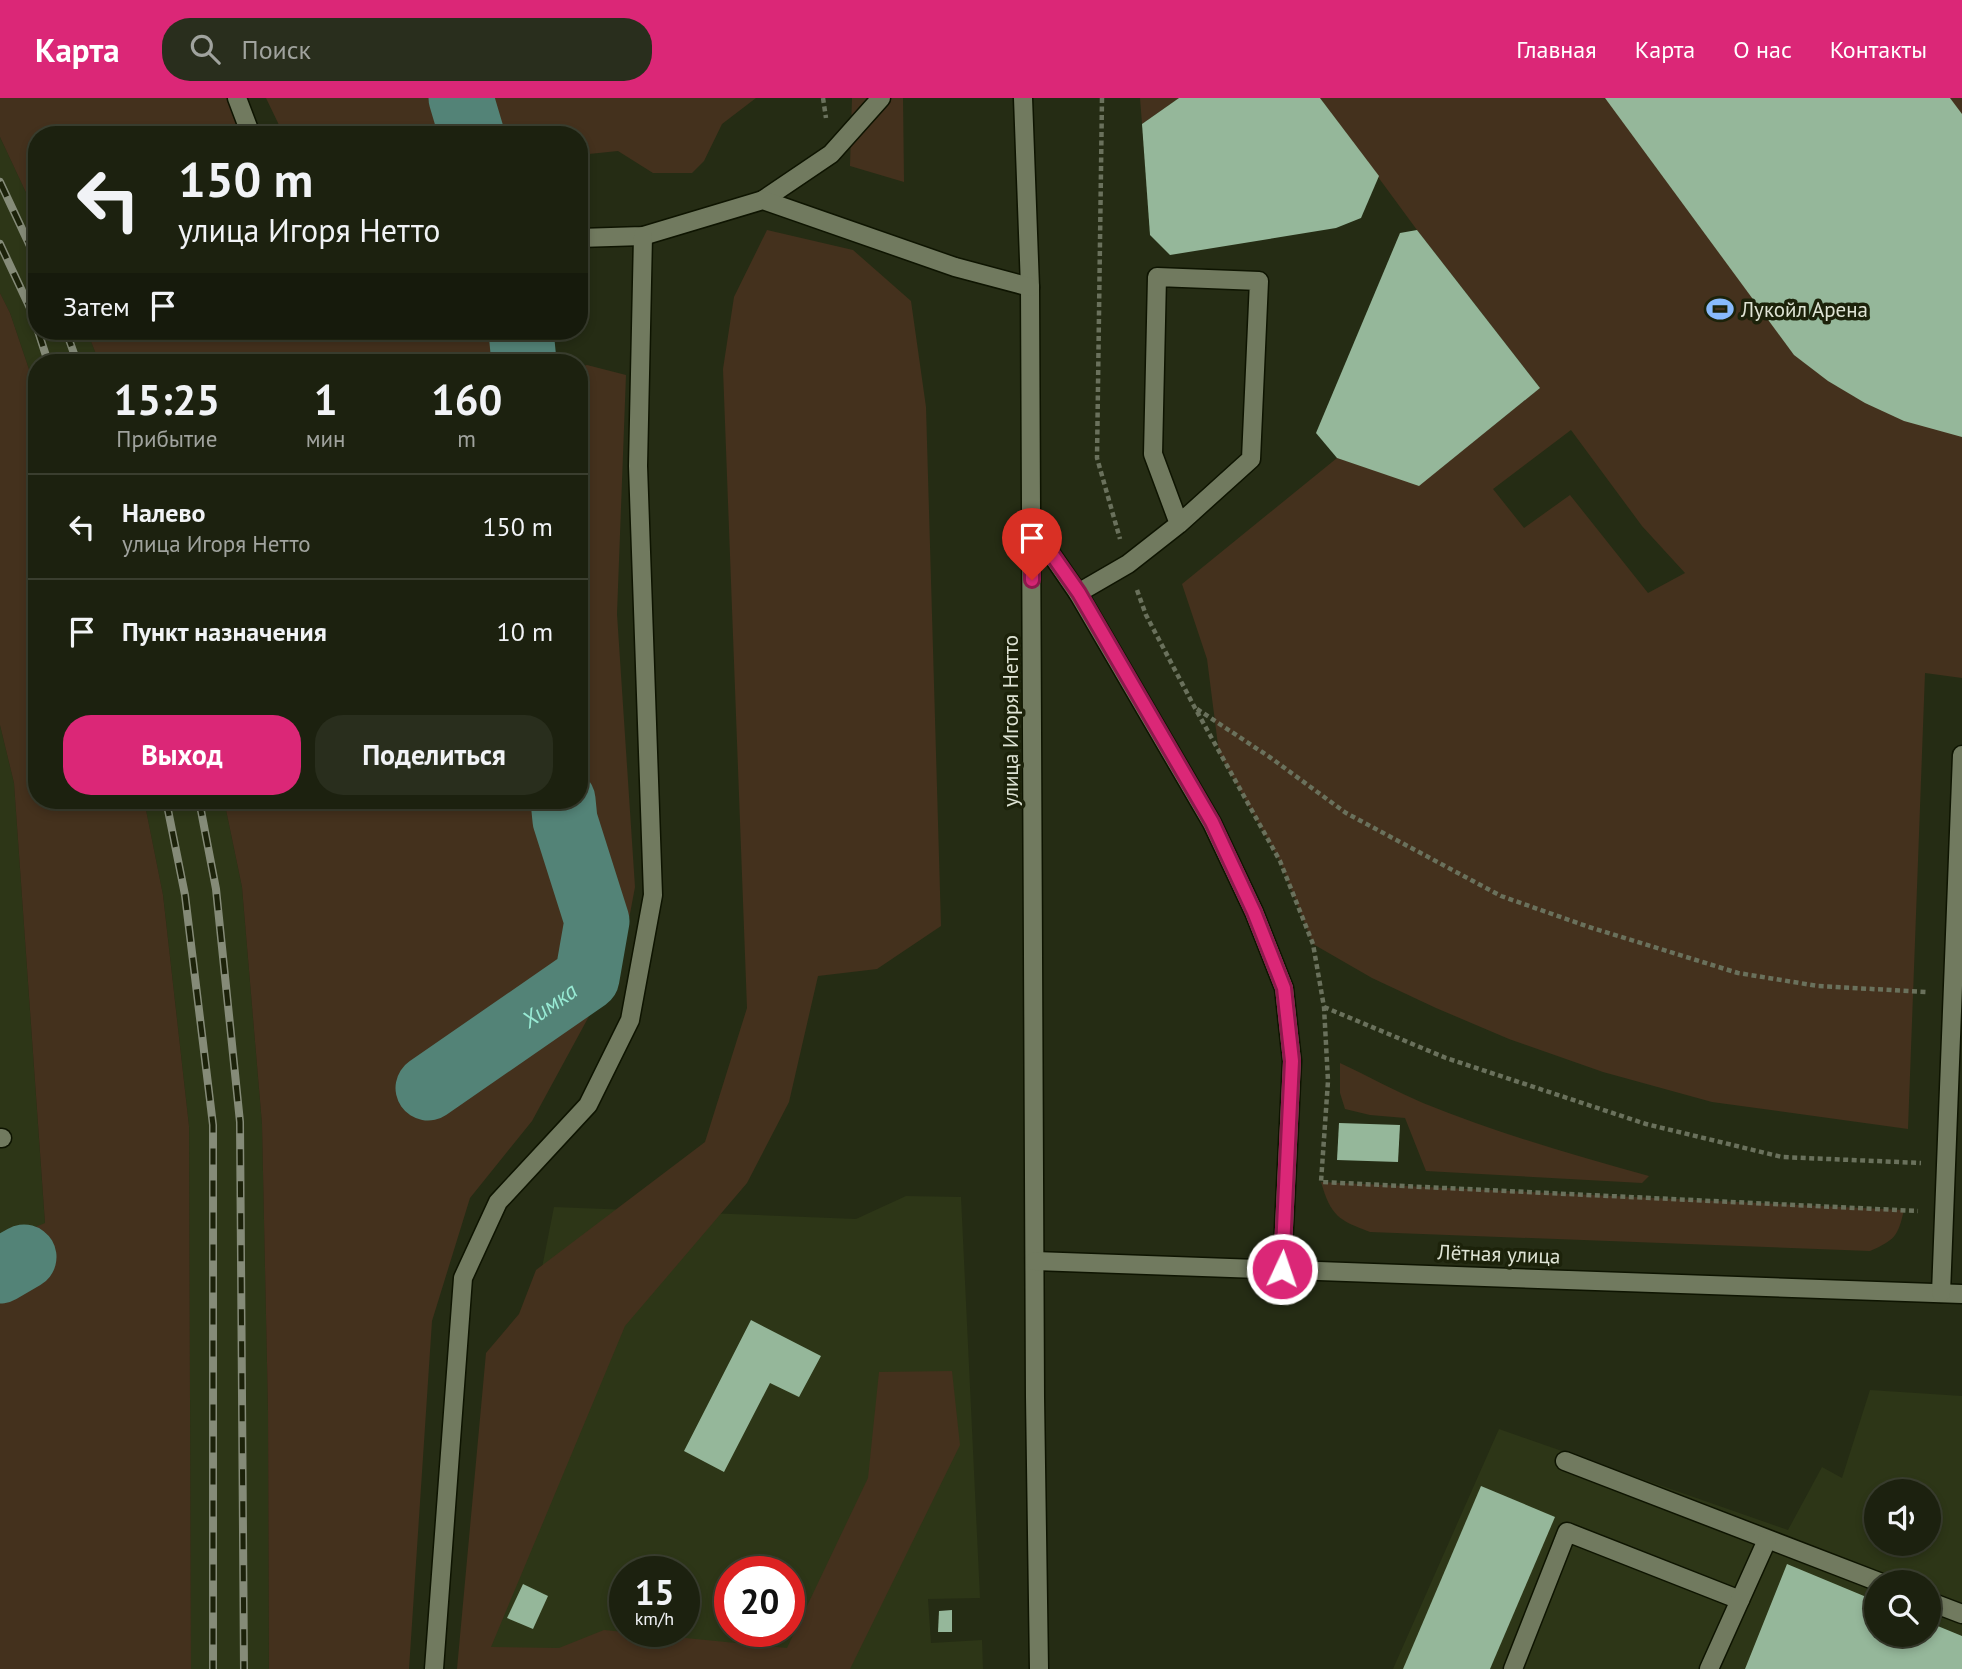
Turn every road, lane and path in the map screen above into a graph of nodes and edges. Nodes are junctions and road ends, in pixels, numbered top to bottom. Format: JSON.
{"nodes":[{"id":1,"x":237,"y":98,"type":"edge"},
{"id":2,"x":881,"y":98,"type":"edge"},
{"id":3,"x":1023,"y":98,"type":"edge"},
{"id":4,"x":1102,"y":98,"type":"edge"},
{"id":5,"x":248,"y":126,"type":"edge"},
{"id":6,"x":763,"y":200,"type":"junction"},
{"id":7,"x":643,"y":236,"type":"junction"},
{"id":8,"x":588,"y":238,"type":"edge"},
{"id":9,"x":1030,"y":287,"type":"junction"},
{"id":10,"x":1179,"y":524,"type":"junction"},
{"id":11,"x":1032,"y":526,"type":"junction"},
{"id":12,"x":1128,"y":564,"type":"junction"},
{"id":13,"x":1079,"y":593,"type":"junction"},
{"id":14,"x":1195,"y":708,"type":"junction"},
{"id":15,"x":1962,"y":755,"type":"edge"},
{"id":16,"x":1953,"y":993,"type":"junction"},
{"id":17,"x":1324,"y":1007,"type":"junction"},
{"id":18,"x":1906,"y":1162,"type":"dead end"},
{"id":19,"x":1904,"y":1210,"type":"dead end"},
{"id":20,"x":1035,"y":1261,"type":"junction"},
{"id":21,"x":1282,"y":1269,"type":"junction"},
{"id":22,"x":1941,"y":1293,"type":"junction"},
{"id":23,"x":1962,"y":1294,"type":"edge"},
{"id":24,"x":1565,"y":1461,"type":"dead end"},
{"id":25,"x":1767,"y":1540,"type":"junction"},
{"id":26,"x":1864,"y":1576,"type":"edge"},
{"id":27,"x":1740,"y":1600,"type":"junction"},
{"id":28,"x":1941,"y":1606,"type":"edge"},
{"id":29,"x":1962,"y":1614,"type":"edge"},
{"id":30,"x":434,"y":1669,"type":"edge"},
{"id":31,"x":1039,"y":1669,"type":"edge"},
{"id":32,"x":1513,"y":1669,"type":"edge"},
{"id":33,"x":1709,"y":1669,"type":"edge"}],
"edges":[{"from":1,"to":5,"type":"street"},
{"from":2,"to":6,"type":"street"},
{"from":3,"to":9,"type":"street","name":"улица Игоря Нетто"},
{"from":4,"to":12,"type":"path"},
{"from":6,"to":7,"type":"street"},
{"from":6,"to":9,"type":"street"},
{"from":7,"to":8,"type":"street"},
{"from":7,"to":30,"type":"street"},
{"from":9,"to":11,"type":"street","name":"улица Игоря Нетто"},
{"from":10,"to":10,"type":"street"},
{"from":10,"to":12,"type":"street"},
{"from":11,"to":13,"type":"street"},
{"from":11,"to":20,"type":"street","name":"улица Игоря Нетто"},
{"from":12,"to":13,"type":"street"},
{"from":12,"to":14,"type":"path"},
{"from":13,"to":21,"type":"street"},
{"from":14,"to":16,"type":"path"},
{"from":14,"to":17,"type":"path"},
{"from":15,"to":16,"type":"street"},
{"from":16,"to":22,"type":"street"},
{"from":17,"to":18,"type":"path"},
{"from":17,"to":19,"type":"path"},
{"from":20,"to":21,"type":"street","name":"Лётная улица"},
{"from":20,"to":31,"type":"street","name":"улица Игоря Нетто"},
{"from":21,"to":22,"type":"street","name":"Лётная улица"},
{"from":22,"to":23,"type":"street","name":"Лётная улица"},
{"from":24,"to":25,"type":"street"},
{"from":25,"to":26,"type":"street"},
{"from":25,"to":27,"type":"street"},
{"from":27,"to":32,"type":"street"},
{"from":27,"to":33,"type":"street"},
{"from":28,"to":29,"type":"street"}]}
